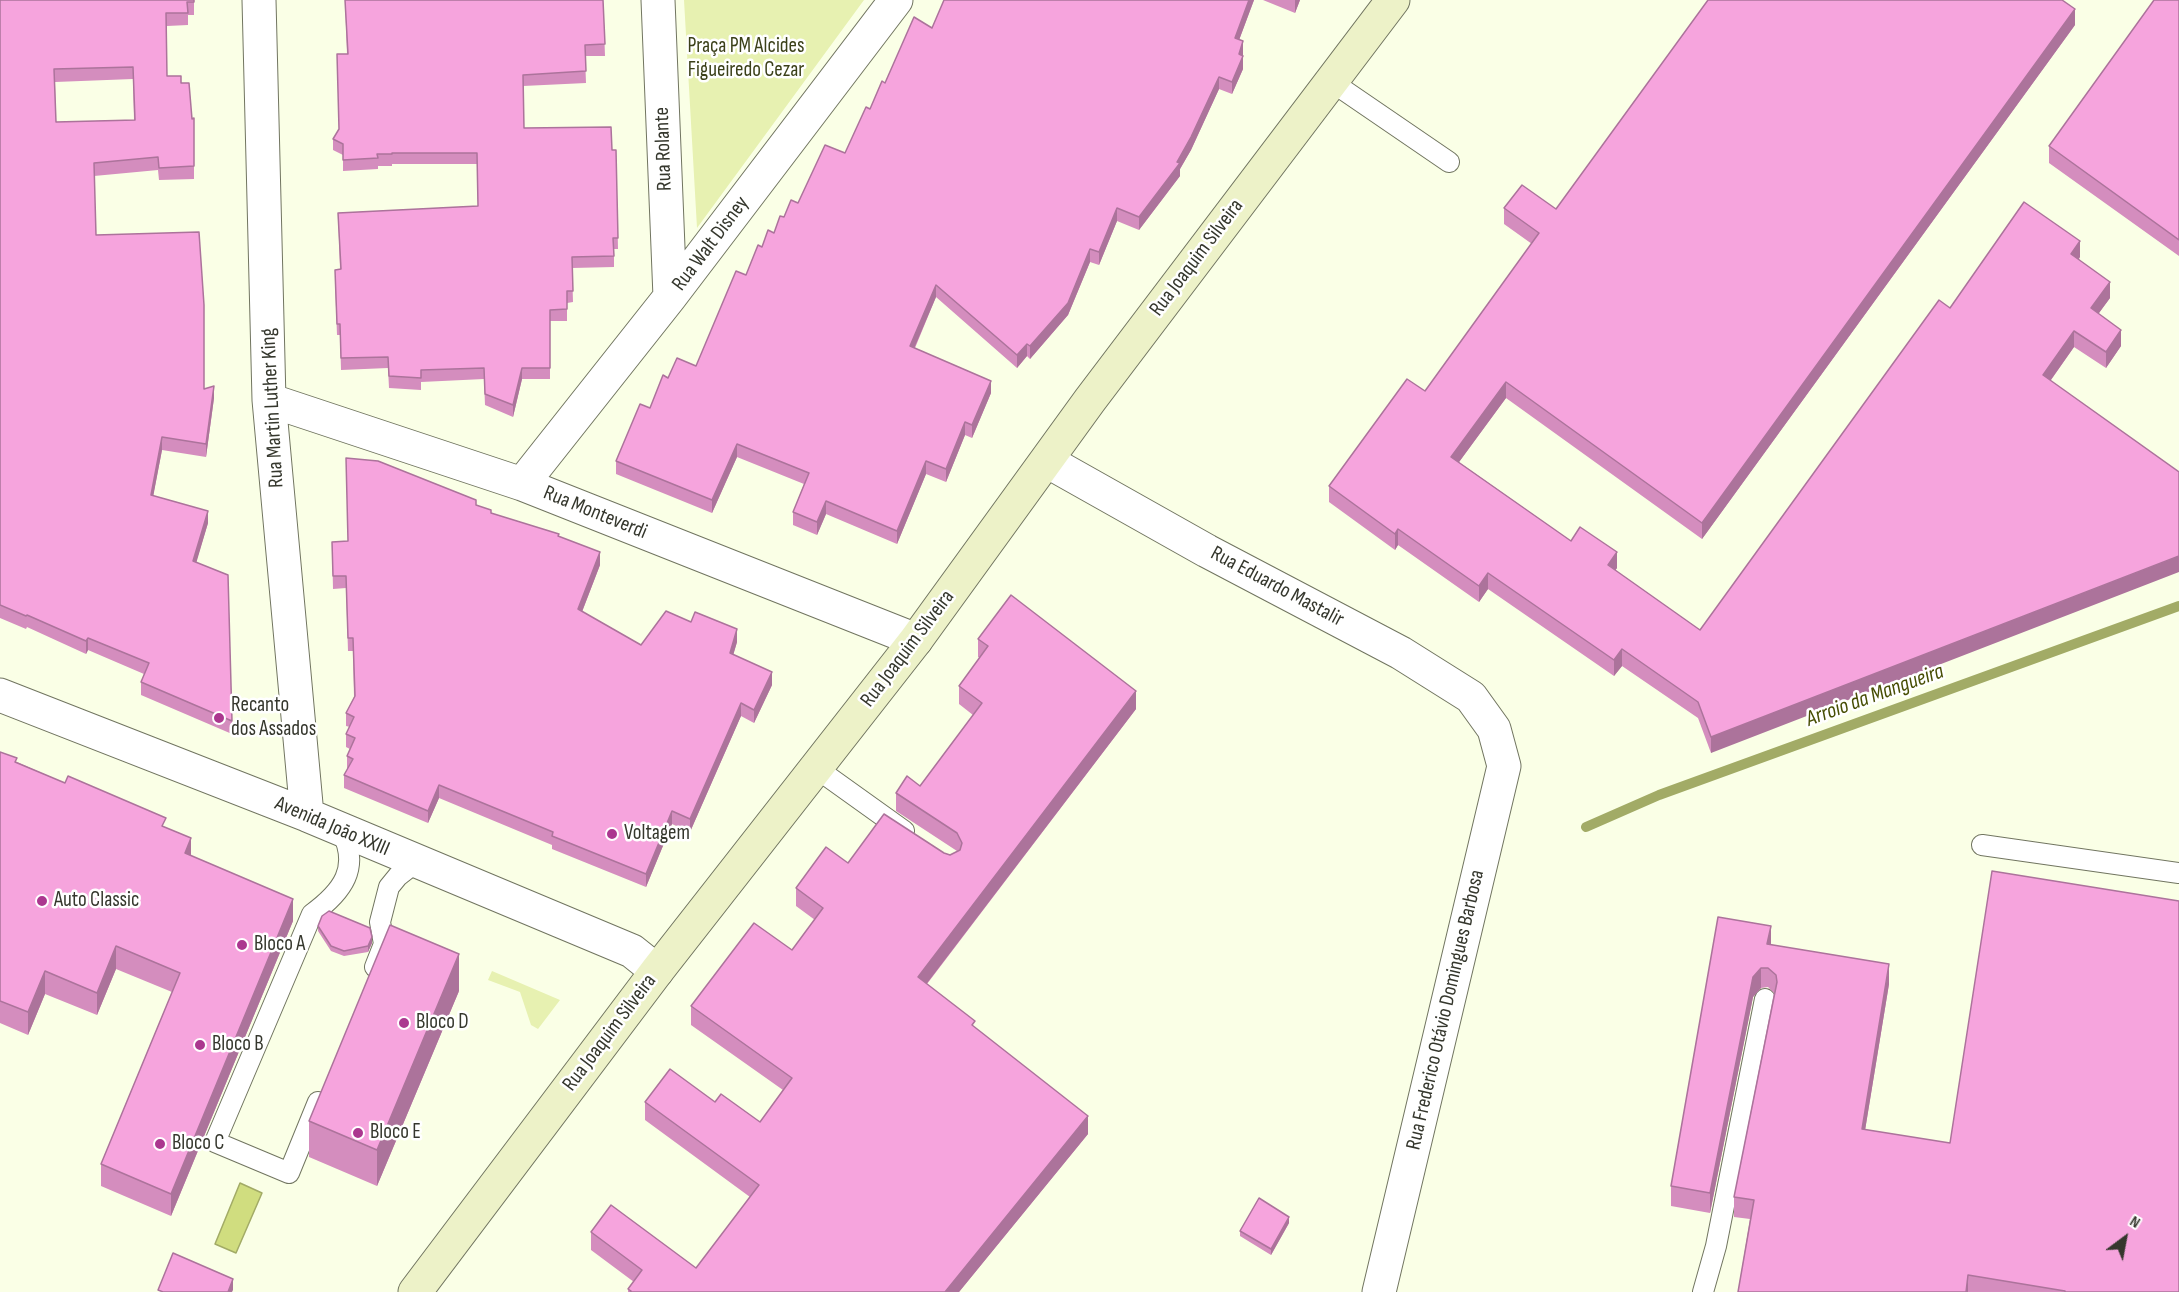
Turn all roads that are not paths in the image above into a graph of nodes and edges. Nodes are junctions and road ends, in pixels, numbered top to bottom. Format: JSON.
{"nodes":[{"id":1,"x":260,"y":0,"type":"edge"},
{"id":2,"x":658,"y":0,"type":"edge"},
{"id":3,"x":896,"y":0,"type":"edge"},
{"id":4,"x":1394,"y":0,"type":"edge"},
{"id":5,"x":1332,"y":82,"type":"junction"},
{"id":6,"x":1449,"y":162,"type":"dead end"},
{"id":7,"x":670,"y":297,"type":"junction"},
{"id":8,"x":269,"y":400,"type":"junction"},
{"id":9,"x":1047,"y":460,"type":"junction"},
{"id":10,"x":522,"y":484,"type":"junction"},
{"id":11,"x":916,"y":640,"type":"junction"},
{"id":12,"x":0,"y":695,"type":"edge"},
{"id":13,"x":1494,"y":729,"type":"joint"},
{"id":14,"x":816,"y":768,"type":"junction"},
{"id":15,"x":307,"y":815,"type":"junction"},
{"id":16,"x":341,"y":830,"type":"junction"},
{"id":17,"x":922,"y":843,"type":"edge"},
{"id":18,"x":1982,"y":845,"type":"dead end"},
{"id":19,"x":382,"y":847,"type":"junction"},
{"id":20,"x":416,"y":862,"type":"junction"},
{"id":21,"x":350,"y":868,"type":"junction"},
{"id":22,"x":2179,"y":873,"type":"edge"},
{"id":23,"x":389,"y":887,"type":"junction"},
{"id":24,"x":657,"y":971,"type":"junction"},
{"id":25,"x":366,"y":988,"type":"edge"},
{"id":26,"x":1765,"y":999,"type":"edge"},
{"id":27,"x":325,"y":1086,"type":"edge"},
{"id":28,"x":415,"y":1292,"type":"edge"},
{"id":29,"x":1379,"y":1292,"type":"edge"},
{"id":30,"x":1703,"y":1292,"type":"edge"}],
"edges":[{"from":1,"to":8,"type":"street","name":"Rua Martin Luther King"},
{"from":2,"to":7,"type":"street","name":"Rua Rolante"},
{"from":3,"to":7,"type":"street","name":"Rua Walt Disney"},
{"from":4,"to":5,"type":"street","name":"Rua Joaquim Silveira"},
{"from":5,"to":6,"type":"lane"},
{"from":5,"to":9,"type":"street","name":"Rua Joaquim Silveira"},
{"from":7,"to":10,"type":"street","name":"Rua Walt Disney"},
{"from":8,"to":10,"type":"street","name":"Rua Monteverdi"},
{"from":8,"to":15,"type":"street","name":"Rua Martin Luther King"},
{"from":9,"to":11,"type":"street","name":"Rua Joaquim Silveira"},
{"from":9,"to":13,"type":"street","name":"Rua Eduardo Mastalir"},
{"from":10,"to":11,"type":"street","name":"Rua Monteverdi"},
{"from":11,"to":14,"type":"street","name":"Rua Joaquim Silveira"},
{"from":12,"to":15,"type":"street","name":"Avenida João XXIII"},
{"from":13,"to":29,"type":"street","name":"Rua Frederico Otávio Domingues Barbosa"},
{"from":14,"to":17,"type":"lane"},
{"from":14,"to":24,"type":"street","name":"Rua Joaquim Silveira"},
{"from":15,"to":16,"type":"street","name":"Avenida João XXIII"},
{"from":16,"to":19,"type":"street","name":"Avenida João XXIII"},
{"from":16,"to":21,"type":"lane"},
{"from":18,"to":22,"type":"lane"},
{"from":19,"to":20,"type":"street","name":"Avenida João XXIII"},
{"from":19,"to":21,"type":"lane"},
{"from":19,"to":23,"type":"lane"},
{"from":20,"to":23,"type":"lane"},
{"from":20,"to":24,"type":"street","name":"Avenida João XXIII"},
{"from":21,"to":27,"type":"lane"},
{"from":23,"to":25,"type":"lane"},
{"from":24,"to":28,"type":"street","name":"Rua Joaquim Silveira"},
{"from":26,"to":30,"type":"lane"}]}
